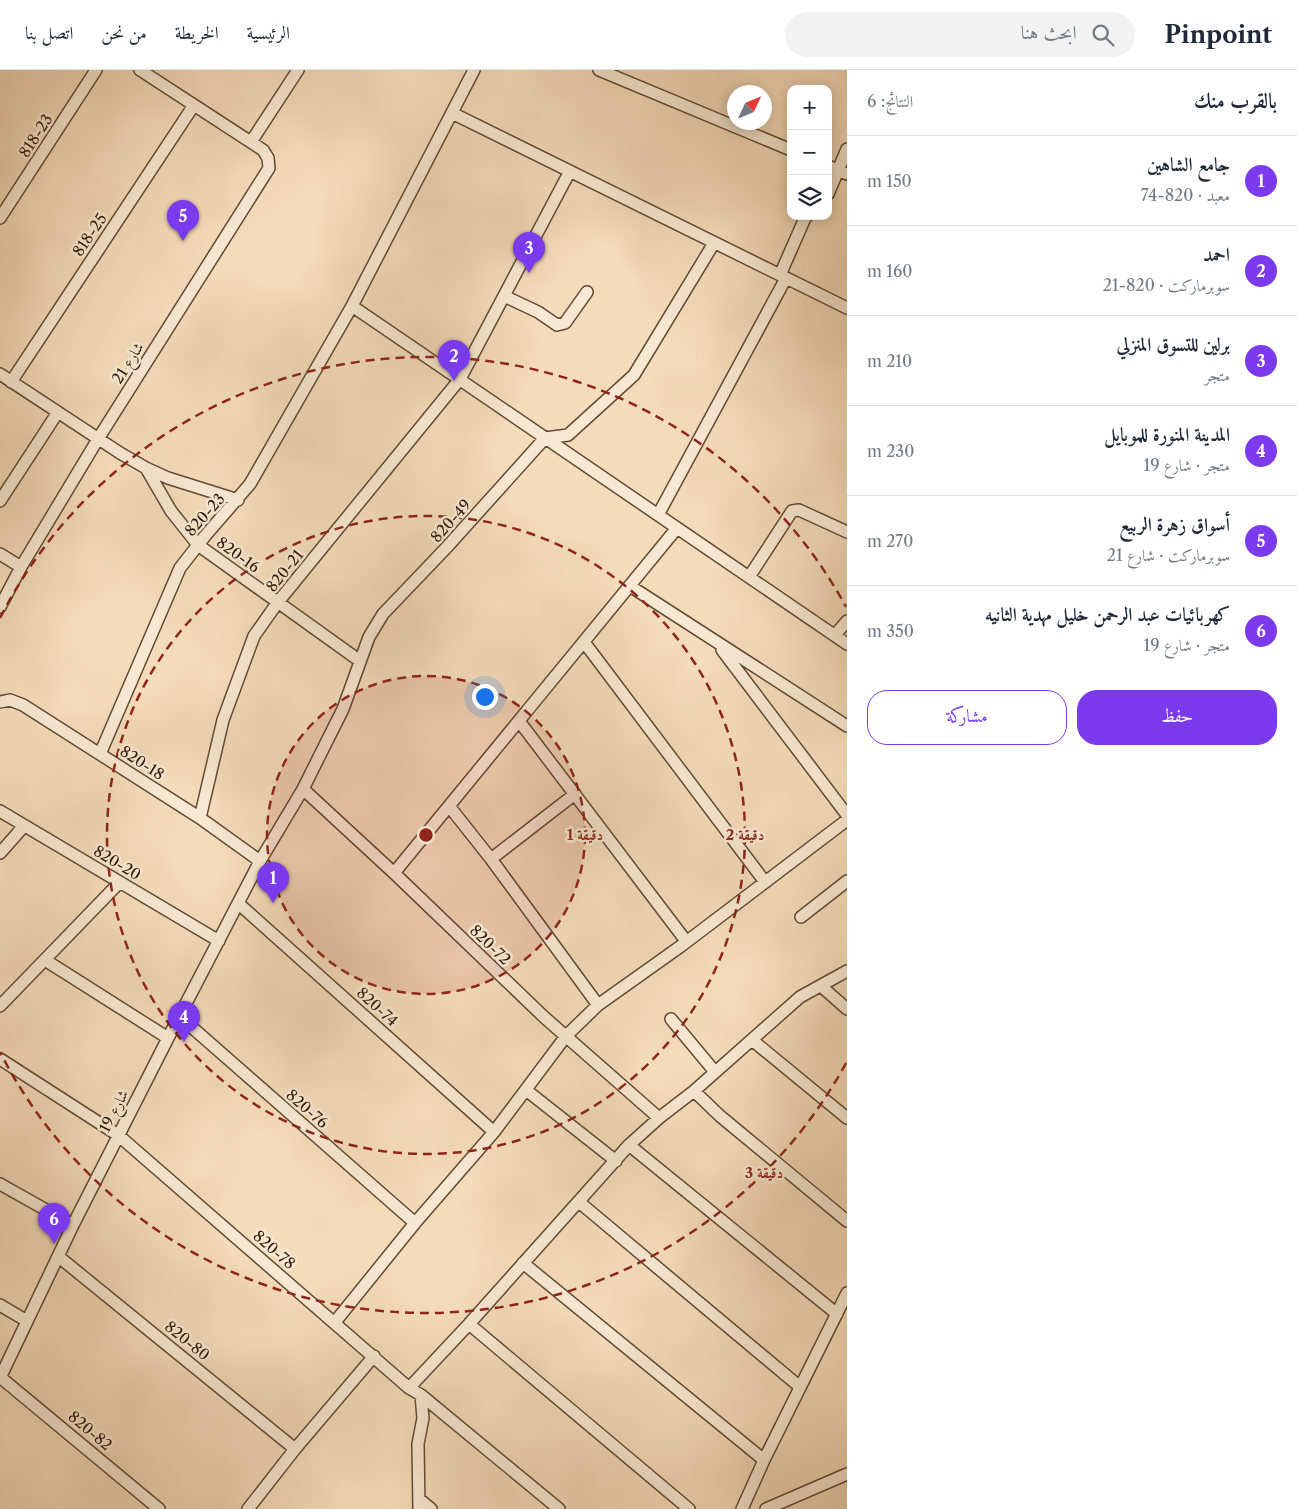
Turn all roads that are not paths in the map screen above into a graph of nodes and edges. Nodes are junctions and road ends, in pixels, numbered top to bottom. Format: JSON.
{"nodes":[{"id":1,"x":96,"y":70,"type":"edge"},
{"id":2,"x":140,"y":70,"type":"edge"},
{"id":3,"x":298,"y":70,"type":"edge"},
{"id":4,"x":474,"y":70,"type":"edge"},
{"id":5,"x":599,"y":70,"type":"edge"},
{"id":6,"x":194,"y":105,"type":"junction"},
{"id":7,"x":452,"y":113,"type":"junction"},
{"id":8,"x":250,"y":142,"type":"junction"},
{"id":9,"x":787,"y":148,"type":"edge"},
{"id":10,"x":847,"y":149,"type":"edge"},
{"id":11,"x":838,"y":170,"type":"edge"},
{"id":12,"x":570,"y":171,"type":"junction"},
{"id":13,"x":832,"y":184,"type":"edge"},
{"id":14,"x":0,"y":218,"type":"edge"},
{"id":15,"x":804,"y":220,"type":"edge"},
{"id":16,"x":714,"y":243,"type":"junction"},
{"id":17,"x":783,"y":277,"type":"junction"},
{"id":18,"x":587,"y":292,"type":"dead end"},
{"id":19,"x":504,"y":296,"type":"junction"},
{"id":20,"x":352,"y":306,"type":"junction"},
{"id":21,"x":847,"y":308,"type":"edge"},
{"id":22,"x":0,"y":374,"type":"edge"},
{"id":23,"x":460,"y":379,"type":"junction"},
{"id":24,"x":11,"y":382,"type":"junction"},
{"id":25,"x":58,"y":412,"type":"junction"},
{"id":26,"x":545,"y":438,"type":"junction"},
{"id":27,"x":98,"y":439,"type":"junction"},
{"id":28,"x":146,"y":468,"type":"junction"},
{"id":29,"x":238,"y":500,"type":"junction"},
{"id":30,"x":0,"y":501,"type":"edge"},
{"id":31,"x":658,"y":515,"type":"junction"},
{"id":32,"x":677,"y":528,"type":"junction"},
{"id":33,"x":847,"y":532,"type":"edge"},
{"id":34,"x":198,"y":545,"type":"junction"},
{"id":35,"x":0,"y":554,"type":"edge"},
{"id":36,"x":21,"y":567,"type":"junction"},
{"id":37,"x":749,"y":577,"type":"junction"},
{"id":38,"x":630,"y":586,"type":"junction"},
{"id":39,"x":278,"y":602,"type":"junction"},
{"id":40,"x":0,"y":607,"type":"edge"},
{"id":41,"x":847,"y":621,"type":"edge"},
{"id":42,"x":835,"y":635,"type":"junction"},
{"id":43,"x":584,"y":642,"type":"junction"},
{"id":44,"x":717,"y":643,"type":"junction"},
{"id":45,"x":847,"y":644,"type":"edge"},
{"id":46,"x":360,"y":661,"type":"junction"},
{"id":47,"x":2,"y":701,"type":"edge"},
{"id":48,"x":520,"y":720,"type":"junction"},
{"id":49,"x":847,"y":726,"type":"edge"},
{"id":50,"x":100,"y":754,"type":"junction"},
{"id":51,"x":303,"y":789,"type":"junction"},
{"id":52,"x":575,"y":794,"type":"junction"},
{"id":53,"x":449,"y":806,"type":"junction"},
{"id":54,"x":0,"y":811,"type":"edge"},
{"id":55,"x":847,"y":815,"type":"edge"},
{"id":56,"x":200,"y":818,"type":"junction"},
{"id":57,"x":847,"y":820,"type":"edge"},
{"id":58,"x":24,"y":826,"type":"junction"},
{"id":59,"x":0,"y":853,"type":"edge"},
{"id":60,"x":491,"y":859,"type":"junction"},
{"id":61,"x":260,"y":861,"type":"junction"},
{"id":62,"x":394,"y":873,"type":"junction"},
{"id":63,"x":120,"y":882,"type":"junction"},
{"id":64,"x":765,"y":882,"type":"junction"},
{"id":65,"x":847,"y":882,"type":"edge"},
{"id":66,"x":239,"y":904,"type":"junction"},
{"id":67,"x":801,"y":916,"type":"dead end"},
{"id":68,"x":219,"y":941,"type":"junction"},
{"id":69,"x":686,"y":942,"type":"junction"},
{"id":70,"x":45,"y":960,"type":"junction"},
{"id":71,"x":847,"y":971,"type":"edge"},
{"id":72,"x":821,"y":986,"type":"junction"},
{"id":73,"x":598,"y":1005,"type":"junction"},
{"id":74,"x":0,"y":1006,"type":"edge"},
{"id":75,"x":847,"y":1010,"type":"edge"},
{"id":76,"x":180,"y":1016,"type":"junction"},
{"id":77,"x":671,"y":1019,"type":"dead end"},
{"id":78,"x":566,"y":1036,"type":"junction"},
{"id":79,"x":168,"y":1038,"type":"junction"},
{"id":80,"x":752,"y":1040,"type":"junction"},
{"id":81,"x":0,"y":1059,"type":"edge"},
{"id":82,"x":716,"y":1072,"type":"junction"},
{"id":83,"x":526,"y":1090,"type":"junction"},
{"id":84,"x":694,"y":1092,"type":"junction"},
{"id":85,"x":659,"y":1118,"type":"junction"},
{"id":86,"x":847,"y":1118,"type":"edge"},
{"id":87,"x":494,"y":1132,"type":"junction"},
{"id":88,"x":118,"y":1135,"type":"junction"},
{"id":89,"x":630,"y":1145,"type":"junction"},
{"id":90,"x":616,"y":1161,"type":"junction"},
{"id":91,"x":0,"y":1184,"type":"edge"},
{"id":92,"x":579,"y":1202,"type":"junction"},
{"id":93,"x":847,"y":1222,"type":"edge"},
{"id":94,"x":416,"y":1224,"type":"junction"},
{"id":95,"x":74,"y":1225,"type":"junction"},
{"id":96,"x":59,"y":1257,"type":"junction"},
{"id":97,"x":523,"y":1263,"type":"junction"},
{"id":98,"x":847,"y":1293,"type":"edge"},
{"id":99,"x":0,"y":1306,"type":"edge"},
{"id":100,"x":837,"y":1314,"type":"junction"},
{"id":101,"x":26,"y":1321,"type":"junction"},
{"id":102,"x":335,"y":1322,"type":"junction"},
{"id":103,"x":469,"y":1324,"type":"junction"},
{"id":104,"x":374,"y":1356,"type":"junction"},
{"id":105,"x":0,"y":1377,"type":"edge"},
{"id":106,"x":800,"y":1387,"type":"junction"},
{"id":107,"x":409,"y":1388,"type":"junction"},
{"id":108,"x":421,"y":1395,"type":"junction"},
{"id":109,"x":295,"y":1449,"type":"junction"},
{"id":110,"x":764,"y":1460,"type":"junction"},
{"id":111,"x":847,"y":1474,"type":"edge"},
{"id":112,"x":419,"y":1504,"type":"edge"},
{"id":113,"x":160,"y":1509,"type":"edge"},
{"id":114,"x":248,"y":1509,"type":"edge"},
{"id":115,"x":431,"y":1509,"type":"edge"},
{"id":116,"x":559,"y":1509,"type":"edge"},
{"id":117,"x":689,"y":1509,"type":"edge"},
{"id":118,"x":742,"y":1509,"type":"edge"},
{"id":119,"x":766,"y":1509,"type":"edge"}],
"edges":[{"from":1,"to":14,"type":"street","name":"818-23"},
{"from":2,"to":6,"type":"street","name":"شارع 21"},
{"from":3,"to":8,"type":"street"},
{"from":4,"to":7,"type":"street","name":"820-23"},
{"from":5,"to":9,"type":"street"},
{"from":6,"to":8,"type":"street","name":"شارع 21"},
{"from":6,"to":24,"type":"street","name":"818-25"},
{"from":7,"to":12,"type":"street"},
{"from":7,"to":20,"type":"street","name":"820-23"},
{"from":8,"to":27,"type":"street","name":"شارع 21"},
{"from":10,"to":11,"type":"street"},
{"from":11,"to":13,"type":"street"},
{"from":12,"to":16,"type":"street"},
{"from":12,"to":19,"type":"street","name":"820-21"},
{"from":15,"to":17,"type":"street"},
{"from":16,"to":17,"type":"street"},
{"from":16,"to":26,"type":"street"},
{"from":17,"to":21,"type":"street"},
{"from":17,"to":31,"type":"street"},
{"from":18,"to":19,"type":"street"},
{"from":19,"to":23,"type":"street","name":"820-21"},
{"from":20,"to":23,"type":"street"},
{"from":20,"to":29,"type":"street","name":"820-23"},
{"from":22,"to":24,"type":"street"},
{"from":23,"to":26,"type":"street"},
{"from":23,"to":39,"type":"street","name":"820-21"},
{"from":24,"to":25,"type":"street"},
{"from":25,"to":27,"type":"street"},
{"from":25,"to":30,"type":"street"},
{"from":26,"to":31,"type":"street"},
{"from":26,"to":46,"type":"street","name":"820-49"},
{"from":27,"to":28,"type":"street"},
{"from":27,"to":36,"type":"street","name":"شارع 21"},
{"from":28,"to":29,"type":"street"},
{"from":28,"to":34,"type":"street","name":"820-16"},
{"from":29,"to":34,"type":"street","name":"820-23"},
{"from":31,"to":32,"type":"street"},
{"from":32,"to":37,"type":"street"},
{"from":32,"to":38,"type":"street"},
{"from":33,"to":37,"type":"street"},
{"from":34,"to":39,"type":"street","name":"820-16"},
{"from":34,"to":50,"type":"street","name":"820-23"},
{"from":35,"to":36,"type":"street"},
{"from":36,"to":40,"type":"street","name":"شارع 21"},
{"from":37,"to":42,"type":"street"},
{"from":38,"to":43,"type":"street"},
{"from":38,"to":44,"type":"street"},
{"from":39,"to":46,"type":"street","name":"820-16"},
{"from":39,"to":56,"type":"street","name":"820-21"},
{"from":41,"to":42,"type":"street"},
{"from":42,"to":45,"type":"street"},
{"from":43,"to":48,"type":"street"},
{"from":43,"to":64,"type":"street"},
{"from":44,"to":49,"type":"street"},
{"from":44,"to":55,"type":"street"},
{"from":46,"to":51,"type":"street","name":"820-49"},
{"from":47,"to":50,"type":"street","name":"820-18"},
{"from":48,"to":52,"type":"street"},
{"from":48,"to":53,"type":"street"},
{"from":50,"to":56,"type":"street","name":"820-18"},
{"from":51,"to":61,"type":"street","name":"820-49"},
{"from":51,"to":62,"type":"street","name":"820-72"},
{"from":52,"to":60,"type":"street"},
{"from":52,"to":69,"type":"street"},
{"from":53,"to":60,"type":"street"},
{"from":53,"to":62,"type":"street"},
{"from":54,"to":58,"type":"street","name":"820-20"},
{"from":56,"to":61,"type":"street","name":"820-18"},
{"from":57,"to":64,"type":"street"},
{"from":58,"to":59,"type":"street"},
{"from":58,"to":63,"type":"street","name":"820-20"},
{"from":60,"to":73,"type":"street"},
{"from":61,"to":66,"type":"street","name":"شارع 19"},
{"from":62,"to":78,"type":"street","name":"820-72"},
{"from":63,"to":68,"type":"street","name":"820-20"},
{"from":63,"to":70,"type":"street"},
{"from":64,"to":69,"type":"street"},
{"from":65,"to":67,"type":"street"},
{"from":66,"to":68,"type":"street","name":"شارع 19"},
{"from":66,"to":87,"type":"street","name":"820-74"},
{"from":68,"to":76,"type":"street","name":"شارع 19"},
{"from":69,"to":73,"type":"street"},
{"from":70,"to":74,"type":"street"},
{"from":70,"to":79,"type":"street"},
{"from":71,"to":72,"type":"street"},
{"from":72,"to":75,"type":"street"},
{"from":72,"to":80,"type":"street"},
{"from":73,"to":78,"type":"street"},
{"from":76,"to":79,"type":"street","name":"شارع 19"},
{"from":76,"to":94,"type":"street","name":"820-76"},
{"from":77,"to":82,"type":"street"},
{"from":78,"to":83,"type":"street"},
{"from":78,"to":85,"type":"street","name":"820-72"},
{"from":79,"to":88,"type":"street","name":"شارع 19"},
{"from":80,"to":82,"type":"street"},
{"from":80,"to":86,"type":"street"},
{"from":81,"to":88,"type":"street","name":"820-78"},
{"from":82,"to":84,"type":"street"},
{"from":83,"to":87,"type":"street"},
{"from":83,"to":90,"type":"street"},
{"from":84,"to":85,"type":"street"},
{"from":84,"to":93,"type":"street"},
{"from":85,"to":89,"type":"street"},
{"from":87,"to":94,"type":"street"},
{"from":88,"to":95,"type":"street","name":"شارع 19"},
{"from":88,"to":102,"type":"street","name":"820-78"},
{"from":89,"to":90,"type":"street"},
{"from":89,"to":100,"type":"street"},
{"from":90,"to":92,"type":"street"},
{"from":91,"to":95,"type":"street"},
{"from":92,"to":97,"type":"street"},
{"from":92,"to":106,"type":"street"},
{"from":94,"to":102,"type":"street"},
{"from":95,"to":96,"type":"street","name":"شارع 19"},
{"from":96,"to":101,"type":"street","name":"شارع 19"},
{"from":96,"to":109,"type":"street","name":"820-80"},
{"from":97,"to":103,"type":"street"},
{"from":97,"to":110,"type":"street"},
{"from":98,"to":100,"type":"street"},
{"from":99,"to":101,"type":"street"},
{"from":100,"to":106,"type":"street"},
{"from":101,"to":105,"type":"street","name":"شارع 19"},
{"from":102,"to":104,"type":"street","name":"820-78"},
{"from":103,"to":107,"type":"street"},
{"from":103,"to":117,"type":"street"},
{"from":104,"to":107,"type":"street","name":"820-78"},
{"from":104,"to":109,"type":"street"},
{"from":105,"to":113,"type":"street","name":"820-82"},
{"from":106,"to":110,"type":"street"},
{"from":107,"to":108,"type":"street","name":"820-78"},
{"from":108,"to":112,"type":"street"},
{"from":108,"to":116,"type":"street","name":"820-78"},
{"from":109,"to":114,"type":"street"},
{"from":110,"to":118,"type":"street"},
{"from":111,"to":119,"type":"street"},
{"from":112,"to":115,"type":"street"}]}
